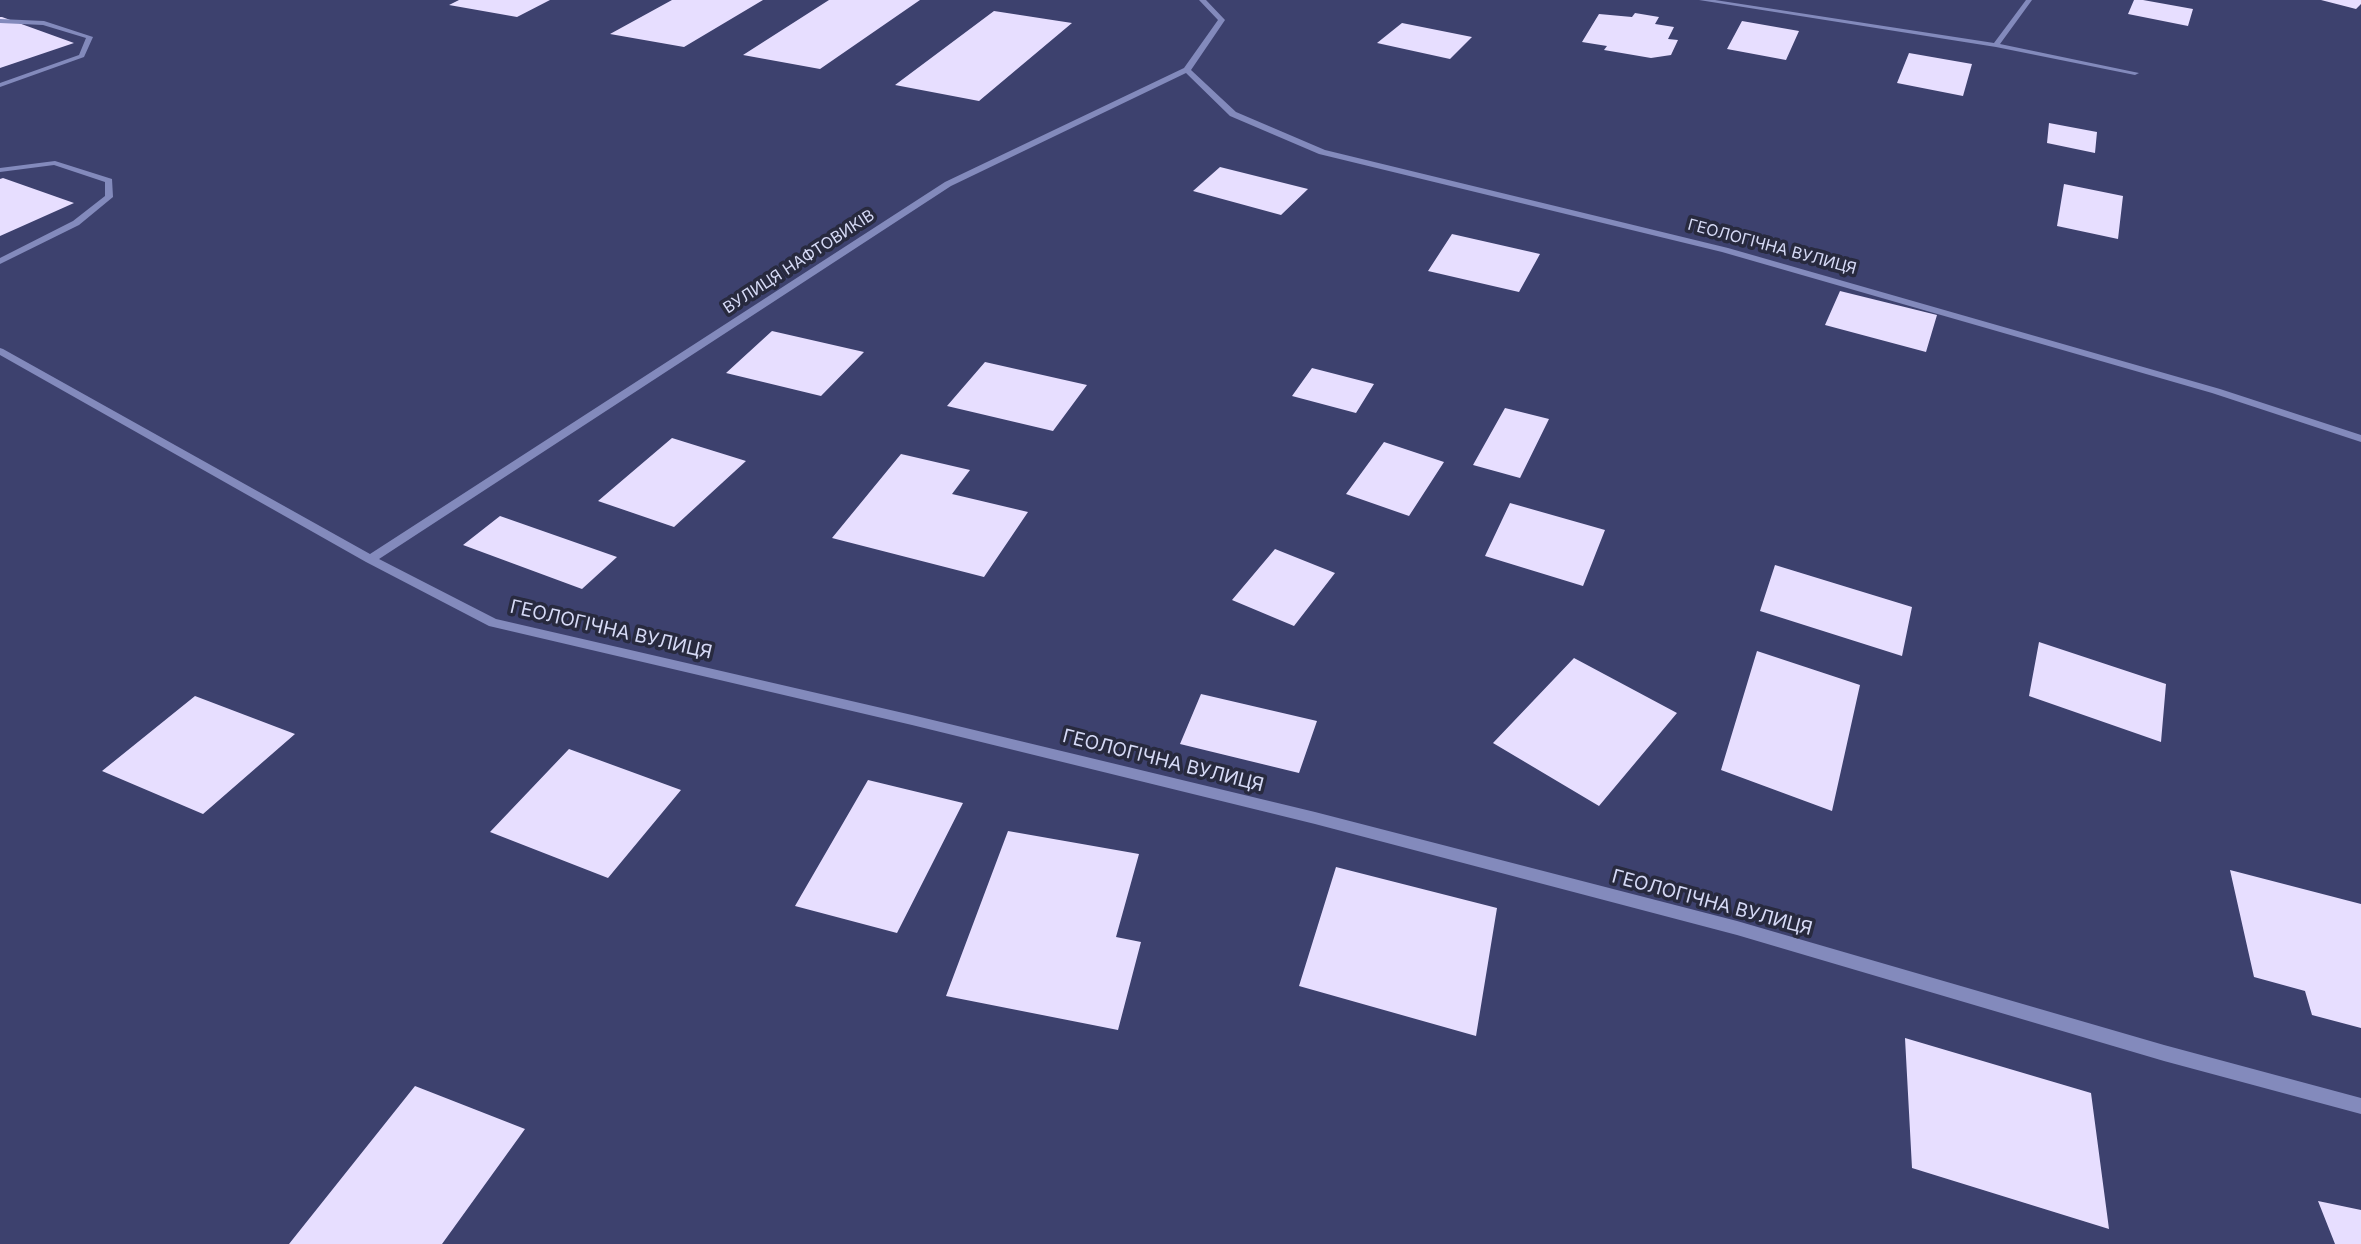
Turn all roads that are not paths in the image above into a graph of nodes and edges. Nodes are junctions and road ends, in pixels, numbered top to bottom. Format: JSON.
{"nodes":[{"id":1,"x":1202,"y":0,"type":"edge"},
{"id":2,"x":1702,"y":0,"type":"edge"},
{"id":3,"x":2029,"y":0,"type":"edge"},
{"id":4,"x":0,"y":21,"type":"edge"},
{"id":5,"x":1996,"y":45,"type":"junction"},
{"id":6,"x":1187,"y":71,"type":"junction"},
{"id":7,"x":2135,"y":73,"type":"dead end"},
{"id":8,"x":0,"y":85,"type":"edge"},
{"id":9,"x":0,"y":170,"type":"edge"},
{"id":10,"x":0,"y":261,"type":"edge"},
{"id":11,"x":0,"y":351,"type":"edge"},
{"id":12,"x":2361,"y":439,"type":"edge"},
{"id":13,"x":370,"y":559,"type":"junction"},
{"id":14,"x":2361,"y":1106,"type":"edge"}],
"edges":[{"from":1,"to":6,"type":"street"},
{"from":2,"to":5,"type":"street"},
{"from":3,"to":5,"type":"street"},
{"from":4,"to":8,"type":"street"},
{"from":5,"to":7,"type":"street"},
{"from":6,"to":12,"type":"street","name":"ГЕОЛОГІЧНА ВУЛИЦЯ"},
{"from":6,"to":13,"type":"street","name":"ВУЛИЦЯ НАФТОВИКІВ"},
{"from":9,"to":10,"type":"street"},
{"from":11,"to":13,"type":"street","name":"ГЕОЛОГІЧНА ВУЛИЦЯ"},
{"from":13,"to":14,"type":"street","name":"ГЕОЛОГІЧНА ВУЛИЦЯ"}]}
